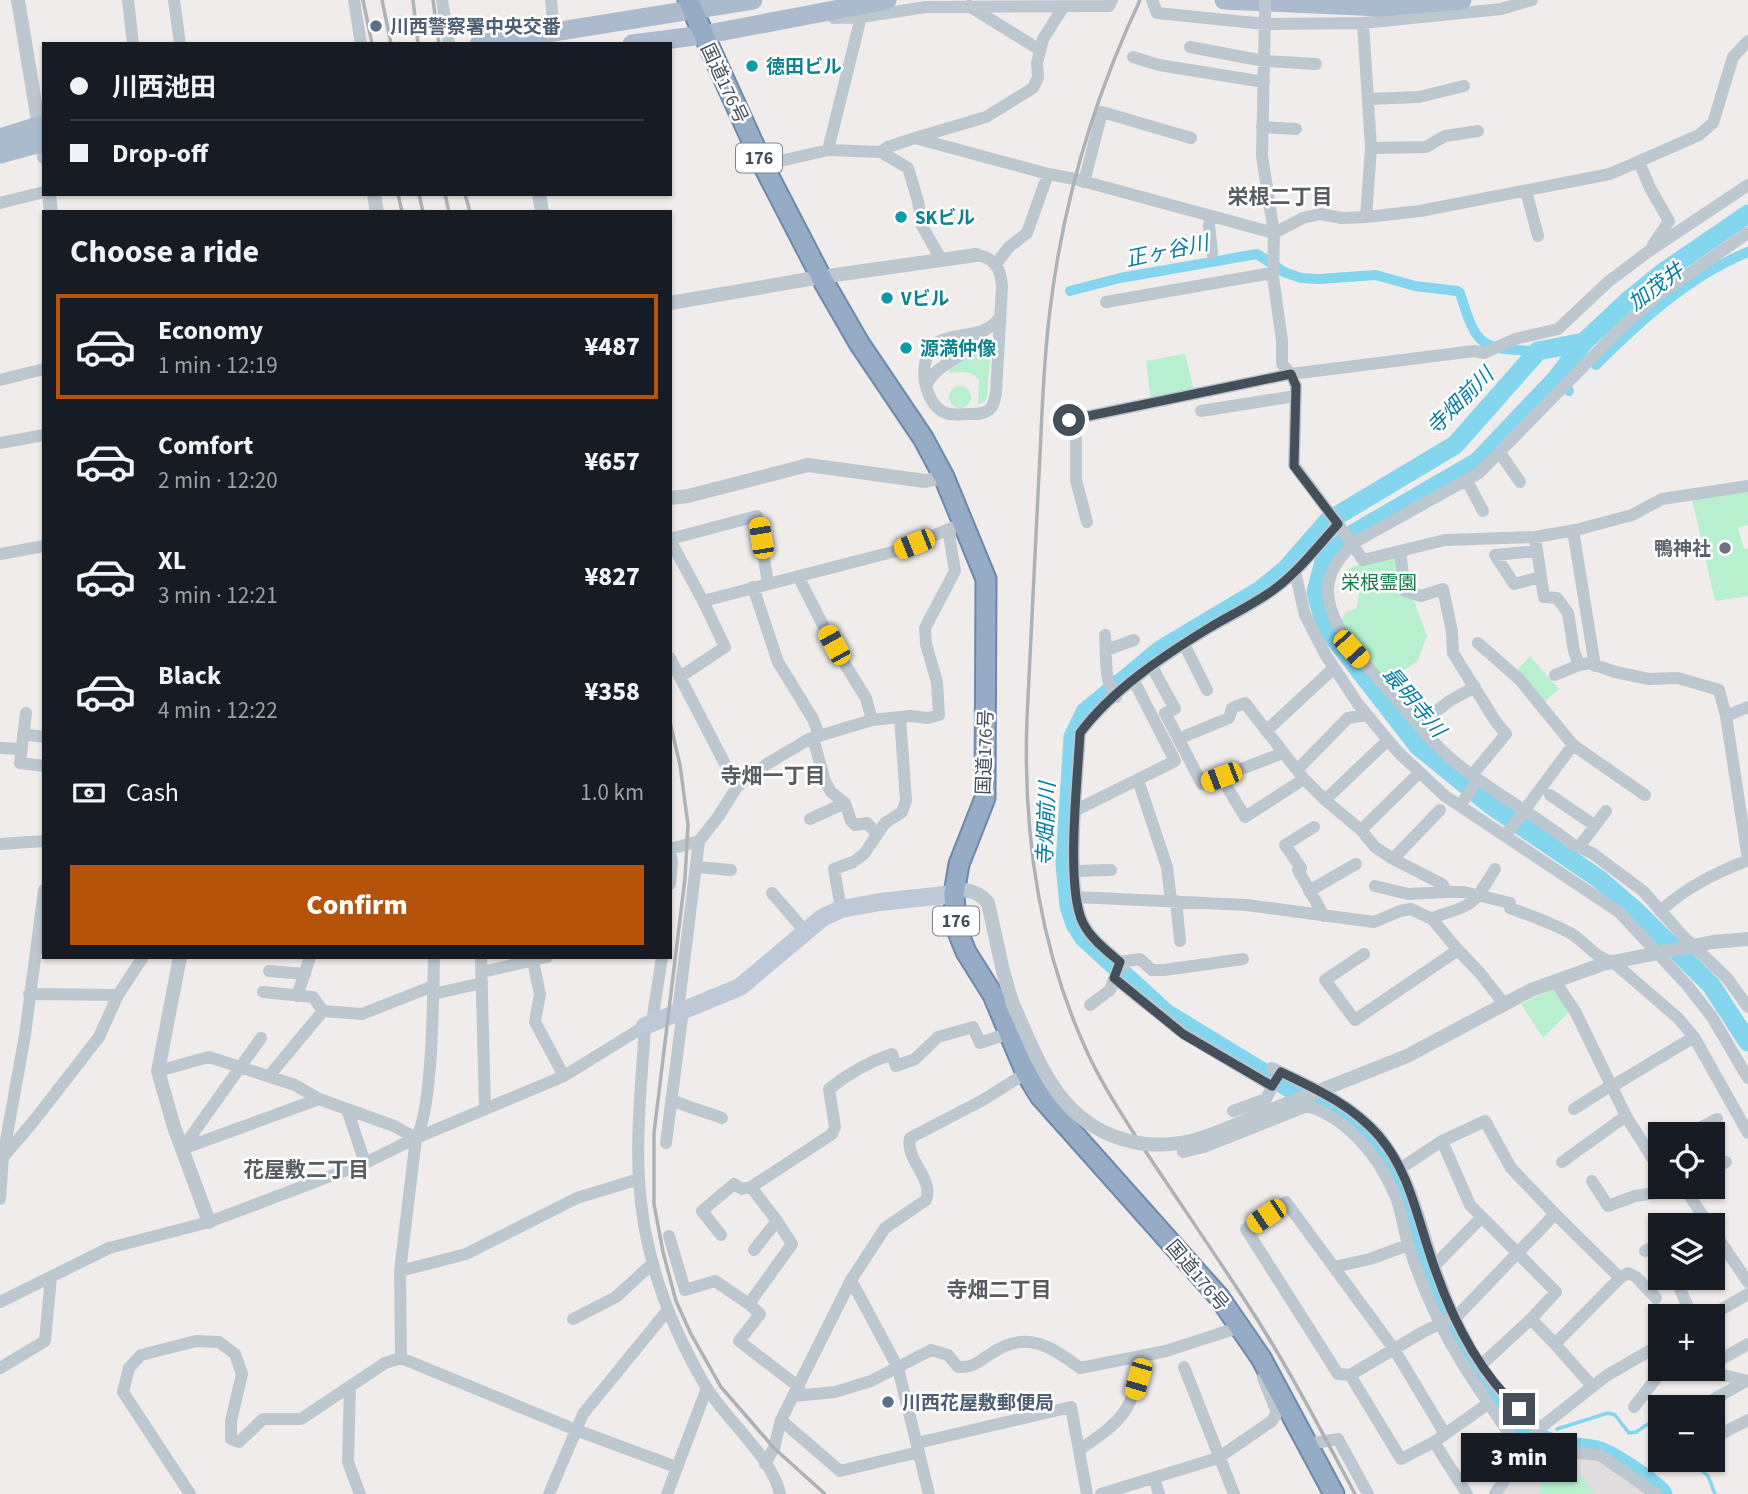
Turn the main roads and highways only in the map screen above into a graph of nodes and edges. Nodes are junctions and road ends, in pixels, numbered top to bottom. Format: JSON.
{"nodes":[{"id":1,"x":754,"y":0,"type":"edge"},
{"id":2,"x":887,"y":0,"type":"edge"},
{"id":3,"x":1224,"y":0,"type":"edge"},
{"id":4,"x":1462,"y":0,"type":"edge"},
{"id":5,"x":691,"y":6,"type":"edge"},
{"id":6,"x":703,"y":35,"type":"junction"},
{"id":7,"x":492,"y":42,"type":"edge"},
{"id":8,"x":648,"y":42,"type":"edge"},
{"id":9,"x":0,"y":138,"type":"edge"},
{"id":10,"x":42,"y":138,"type":"edge"},
{"id":11,"x":0,"y":154,"type":"edge"},
{"id":12,"x":954,"y":891,"type":"junction"},
{"id":13,"x":649,"y":1024,"type":"road end"},
{"id":14,"x":1334,"y":1494,"type":"edge"}],
"edges":[{"from":1,"to":5,"type":"main road"},
{"from":2,"to":6,"type":"main road"},
{"from":3,"to":4,"type":"main road"},
{"from":5,"to":6,"type":"highway","name":"国道176号","number":"176"},
{"from":5,"to":7,"type":"main road"},
{"from":6,"to":8,"type":"main road"},
{"from":6,"to":12,"type":"highway","name":"国道176号","number":"176"},
{"from":9,"to":10,"type":"main road"},
{"from":10,"to":11,"type":"main road"},
{"from":12,"to":13,"type":"main road"},
{"from":12,"to":14,"type":"highway","name":"国道176号","number":"176"}]}
